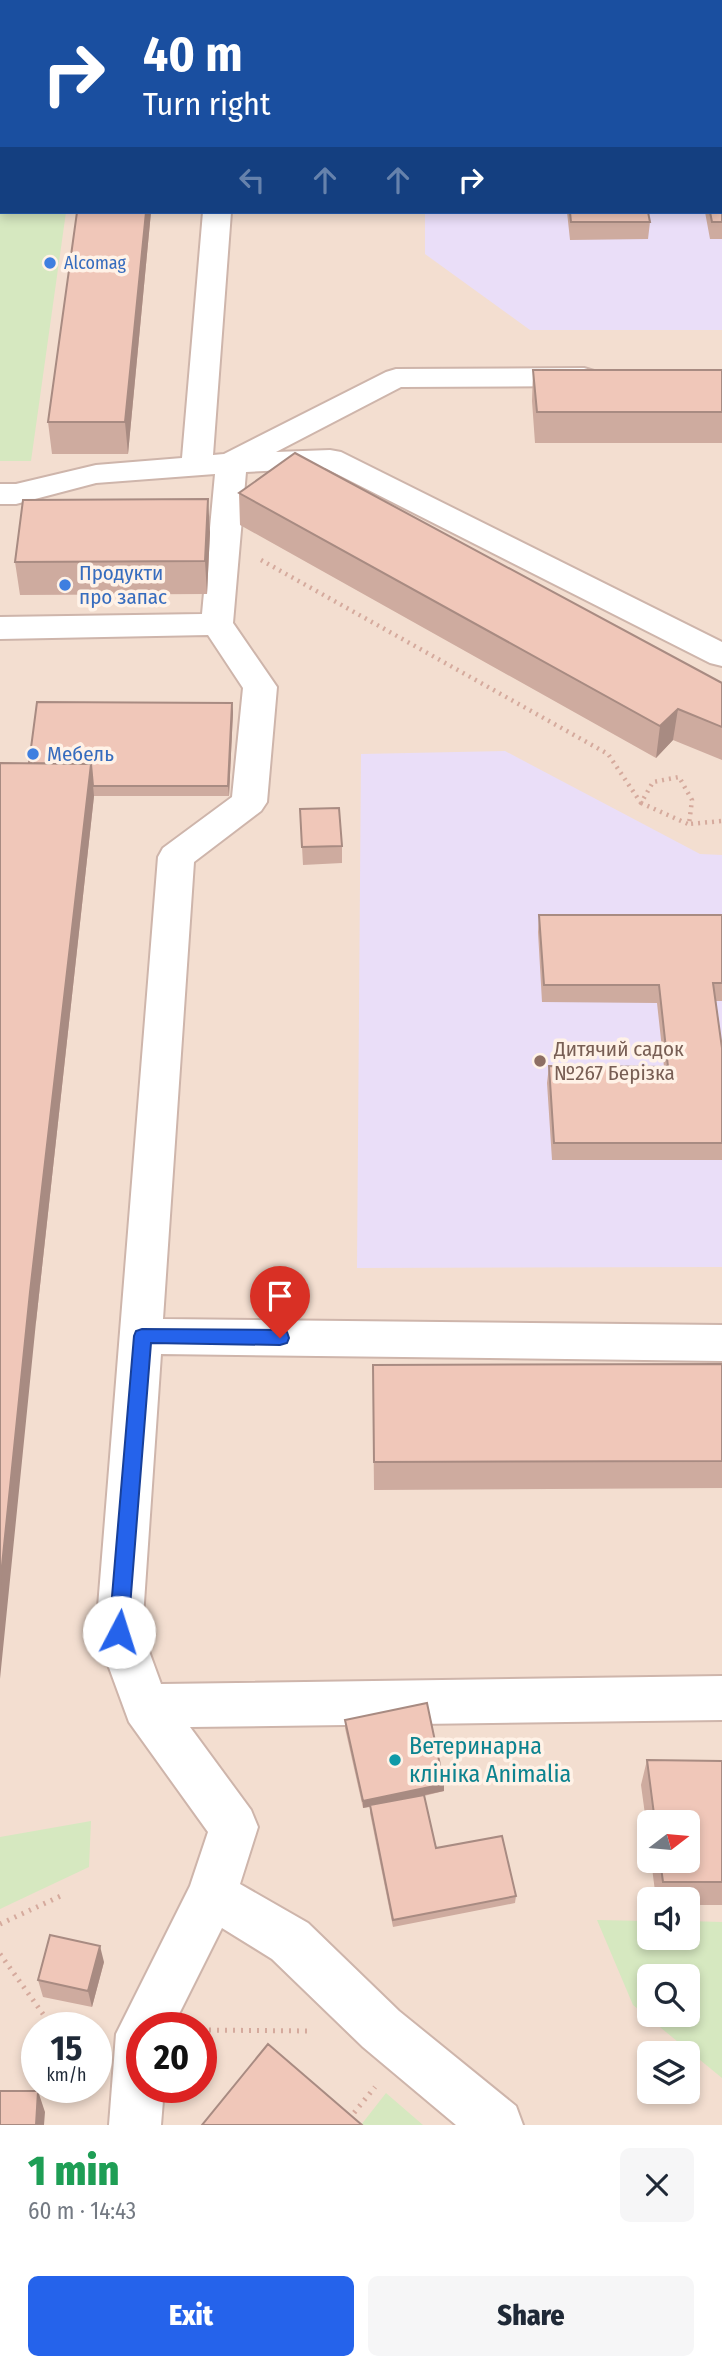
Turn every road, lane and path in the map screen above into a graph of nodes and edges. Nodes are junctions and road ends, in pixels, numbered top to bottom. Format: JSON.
{"nodes":[{"id":1,"x":217,"y":214,"type":"edge"},
{"id":2,"x":612,"y":377,"type":"edge"},
{"id":3,"x":231,"y":463,"type":"junction"},
{"id":4,"x":197,"y":466,"type":"junction"},
{"id":5,"x":0,"y":494,"type":"edge"},
{"id":6,"x":226,"y":540,"type":"junction"},
{"id":7,"x":217,"y":624,"type":"junction"},
{"id":8,"x":0,"y":628,"type":"edge"},
{"id":9,"x":722,"y":655,"type":"edge"},
{"id":10,"x":641,"y":803,"type":"junction"},
{"id":11,"x":722,"y":821,"type":"edge"},
{"id":12,"x":689,"y":824,"type":"junction"},
{"id":13,"x":142,"y":1336,"type":"junction"},
{"id":14,"x":722,"y":1343,"type":"edge"},
{"id":15,"x":722,"y":1698,"type":"edge"},
{"id":16,"x":146,"y":1706,"type":"junction"},
{"id":17,"x":65,"y":1894,"type":"dead end"},
{"id":18,"x":212,"y":1895,"type":"junction"},
{"id":19,"x":0,"y":1924,"type":"edge"},
{"id":20,"x":0,"y":1954,"type":"edge"},
{"id":21,"x":42,"y":2012,"type":"edge"},
{"id":22,"x":153,"y":2012,"type":"edge"},
{"id":23,"x":217,"y":2030,"type":"edge"},
{"id":24,"x":317,"y":2031,"type":"dead end"},
{"id":25,"x":382,"y":2078,"type":"dead end"},
{"id":26,"x":137,"y":2103,"type":"edge"},
{"id":27,"x":135,"y":2125,"type":"edge"},
{"id":28,"x":344,"y":2125,"type":"edge"},
{"id":29,"x":497,"y":2125,"type":"edge"}],
"edges":[{"from":1,"to":4,"type":"lane"},
{"from":2,"to":3,"type":"lane"},
{"from":3,"to":4,"type":"lane"},
{"from":3,"to":6,"type":"lane"},
{"from":3,"to":9,"type":"lane"},
{"from":4,"to":5,"type":"lane"},
{"from":6,"to":7,"type":"lane"},
{"from":6,"to":10,"type":"path"},
{"from":7,"to":8,"type":"lane"},
{"from":7,"to":13,"type":"lane"},
{"from":10,"to":12,"type":"path"},
{"from":10,"to":12,"type":"path"},
{"from":11,"to":12,"type":"path"},
{"from":13,"to":14,"type":"lane"},
{"from":13,"to":16,"type":"lane"},
{"from":15,"to":16,"type":"lane"},
{"from":16,"to":18,"type":"lane"},
{"from":17,"to":19,"type":"path"},
{"from":18,"to":22,"type":"lane"},
{"from":18,"to":29,"type":"lane"},
{"from":20,"to":21,"type":"path"},
{"from":23,"to":24,"type":"path"},
{"from":25,"to":28,"type":"path"},
{"from":26,"to":27,"type":"lane"}]}
